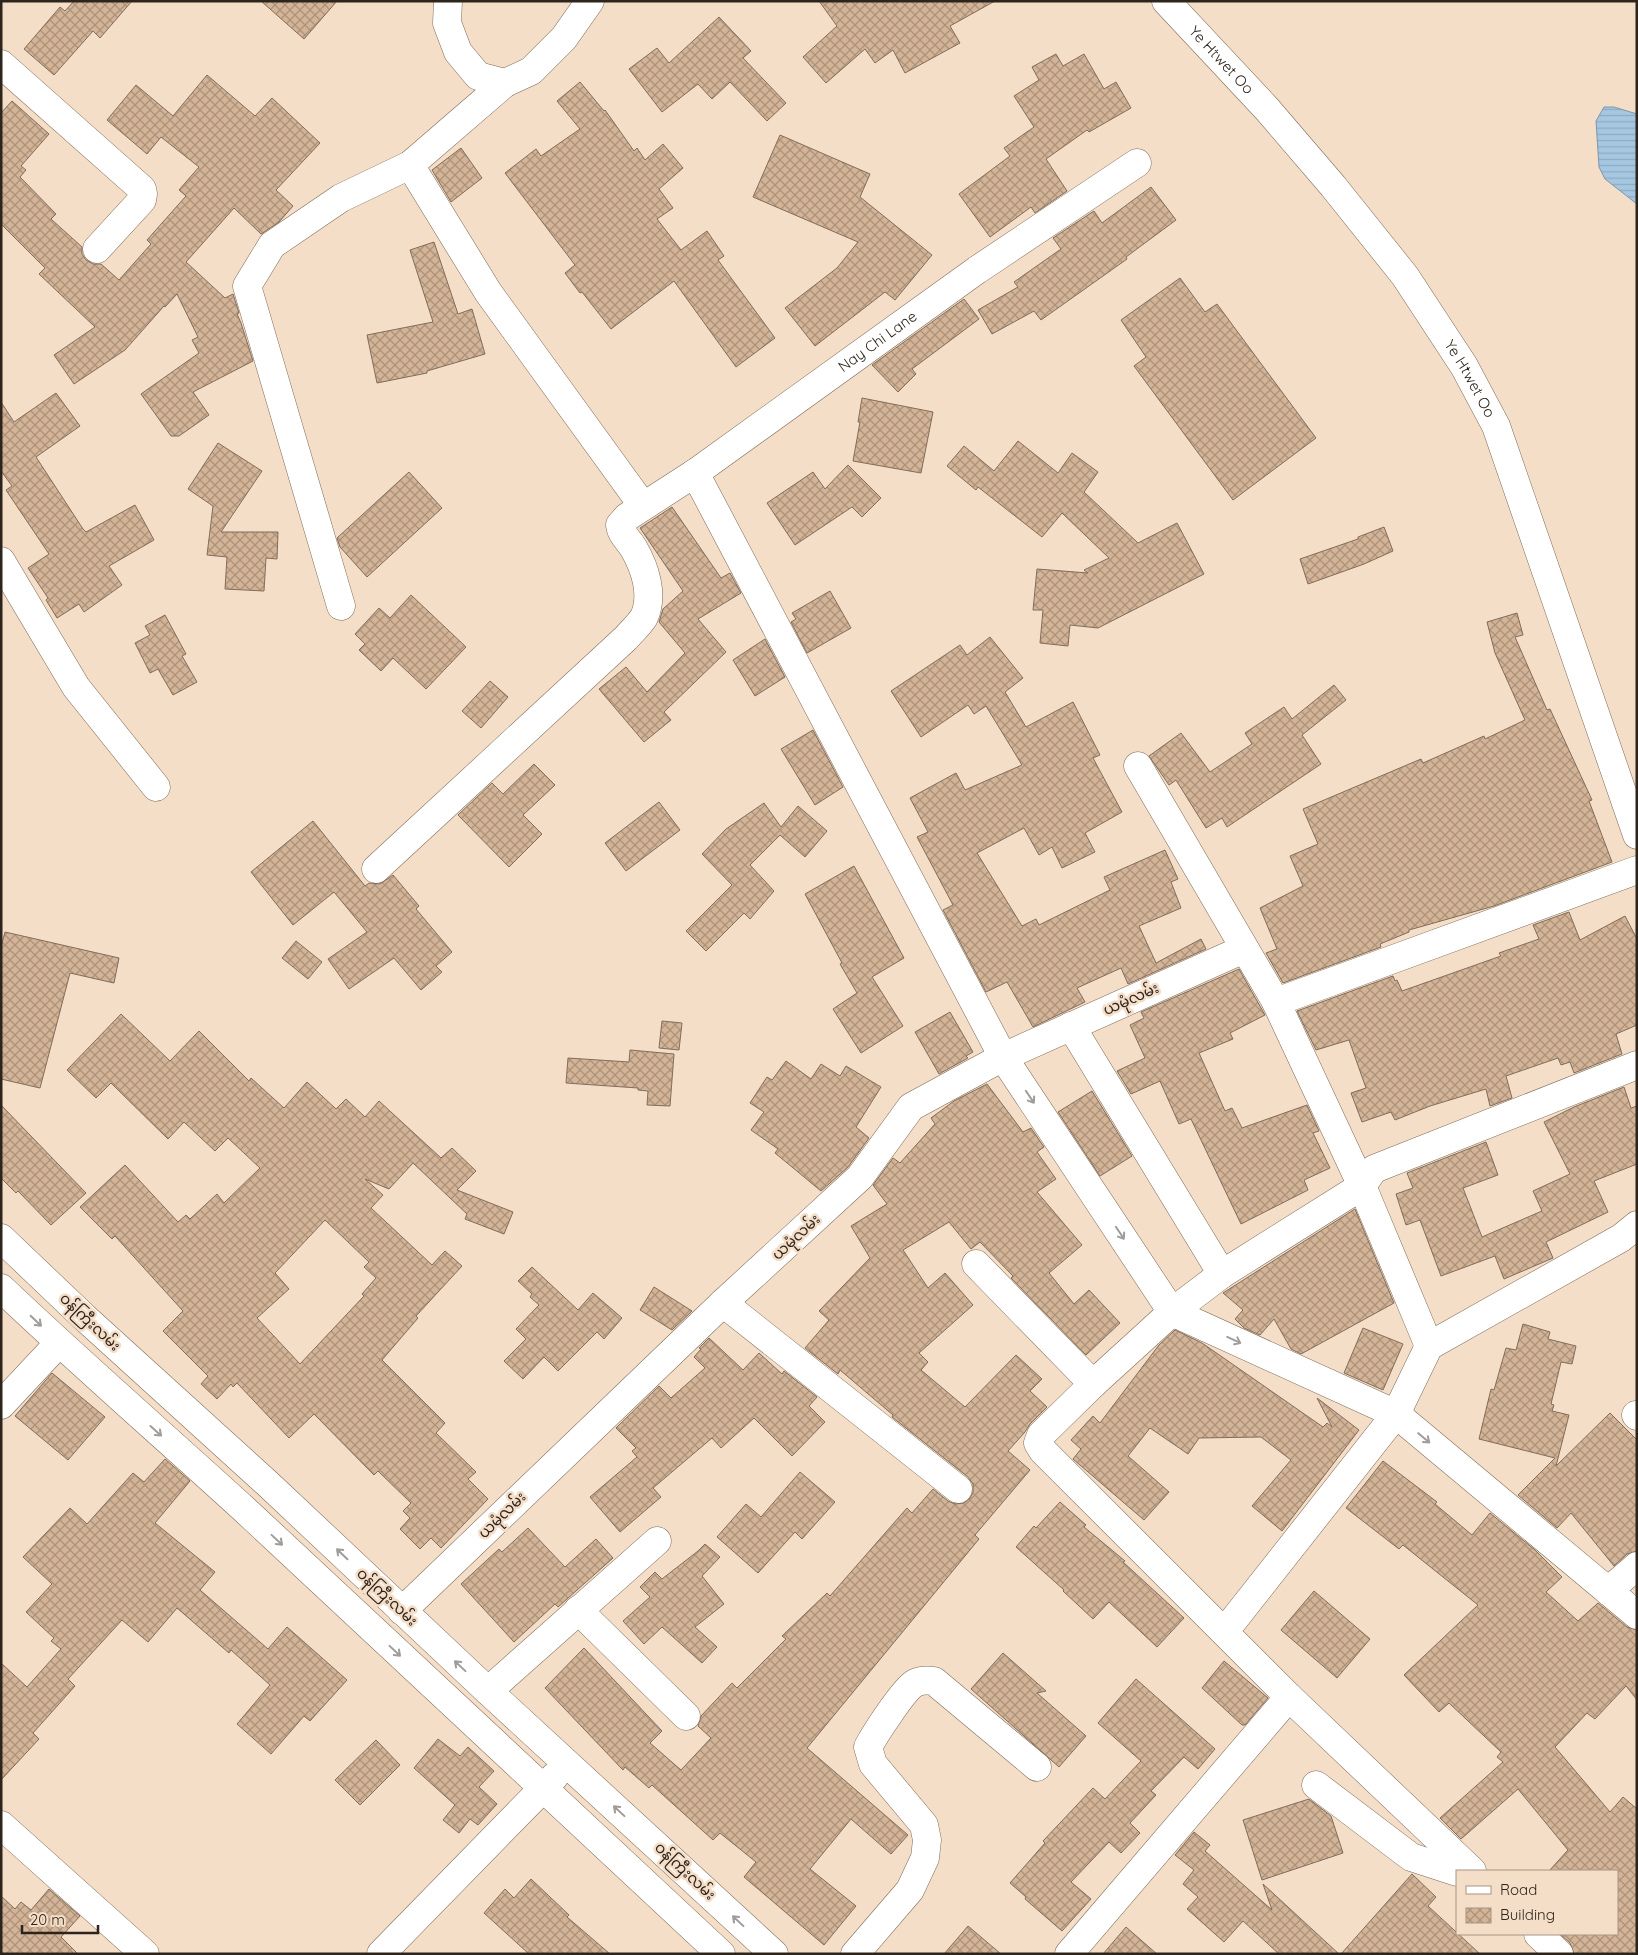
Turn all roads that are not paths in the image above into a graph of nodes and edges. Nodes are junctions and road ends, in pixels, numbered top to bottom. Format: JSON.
{"nodes":[{"id":1,"x":448,"y":1,"type":"edge"},
{"id":2,"x":590,"y":1,"type":"edge"},
{"id":3,"x":1166,"y":1,"type":"edge"},
{"id":4,"x":1,"y":64,"type":"edge"},
{"id":5,"x":505,"y":83,"type":"junction"},
{"id":6,"x":1137,"y":163,"type":"dead end"},
{"id":7,"x":410,"y":164,"type":"junction"},
{"id":8,"x":97,"y":250,"type":"dead end"},
{"id":9,"x":694,"y":473,"type":"junction"},
{"id":10,"x":643,"y":506,"type":"junction"},
{"id":11,"x":1,"y":561,"type":"edge"},
{"id":12,"x":341,"y":606,"type":"dead end"},
{"id":13,"x":1138,"y":766,"type":"dead end"},
{"id":14,"x":156,"y":787,"type":"dead end"},
{"id":15,"x":1637,"y":835,"type":"edge"},
{"id":16,"x":376,"y":868,"type":"dead end"},
{"id":17,"x":1637,"y":870,"type":"edge"},
{"id":18,"x":1244,"y":949,"type":"junction"},
{"id":19,"x":1276,"y":1002,"type":"junction"},
{"id":20,"x":1071,"y":1026,"type":"junction"},
{"id":21,"x":1003,"y":1057,"type":"junction"},
{"id":22,"x":1637,"y":1065,"type":"edge"},
{"id":23,"x":1362,"y":1186,"type":"junction"},
{"id":24,"x":1637,"y":1225,"type":"edge"},
{"id":25,"x":1,"y":1238,"type":"edge"},
{"id":26,"x":976,"y":1264,"type":"dead end"},
{"id":27,"x":1222,"y":1274,"type":"junction"},
{"id":28,"x":1,"y":1288,"type":"edge"},
{"id":29,"x":723,"y":1303,"type":"junction"},
{"id":30,"x":1172,"y":1312,"type":"junction"},
{"id":31,"x":59,"y":1343,"type":"junction"},
{"id":32,"x":1429,"y":1346,"type":"junction"},
{"id":33,"x":1093,"y":1384,"type":"junction"},
{"id":34,"x":1,"y":1405,"type":"edge"},
{"id":35,"x":1396,"y":1414,"type":"junction"},
{"id":36,"x":958,"y":1489,"type":"dead end"},
{"id":37,"x":657,"y":1541,"type":"dead end"},
{"id":38,"x":1637,"y":1566,"type":"edge"},
{"id":39,"x":1608,"y":1591,"type":"junction"},
{"id":40,"x":578,"y":1610,"type":"junction"},
{"id":41,"x":402,"y":1611,"type":"junction"},
{"id":42,"x":1637,"y":1615,"type":"edge"},
{"id":43,"x":1225,"y":1631,"type":"junction"},
{"id":44,"x":488,"y":1692,"type":"junction"},
{"id":45,"x":1289,"y":1697,"type":"junction"},
{"id":46,"x":686,"y":1716,"type":"dead end"},
{"id":47,"x":567,"y":1763,"type":"junction"},
{"id":48,"x":1036,"y":1767,"type":"dead end"},
{"id":49,"x":1316,"y":1785,"type":"dead end"},
{"id":50,"x":542,"y":1789,"type":"junction"},
{"id":51,"x":1,"y":1825,"type":"edge"},
{"id":52,"x":1471,"y":1870,"type":"edge"},
{"id":53,"x":1456,"y":1872,"type":"edge"},
{"id":54,"x":1539,"y":1935,"type":"edge"},
{"id":55,"x":145,"y":1954,"type":"edge"},
{"id":56,"x":381,"y":1954,"type":"edge"},
{"id":57,"x":721,"y":1954,"type":"edge"},
{"id":58,"x":774,"y":1954,"type":"edge"},
{"id":59,"x":855,"y":1954,"type":"edge"},
{"id":60,"x":1069,"y":1954,"type":"edge"},
{"id":61,"x":1559,"y":1954,"type":"edge"}],
"edges":[{"from":1,"to":5,"type":"street"},
{"from":2,"to":5,"type":"street"},
{"from":3,"to":15,"type":"street","name":"Ye Htwet Oo"},
{"from":4,"to":8,"type":"street"},
{"from":5,"to":7,"type":"street"},
{"from":6,"to":9,"type":"street","name":"Nay Chi Lane"},
{"from":7,"to":10,"type":"street"},
{"from":7,"to":12,"type":"street"},
{"from":9,"to":10,"type":"street","name":"Nay Chi Lane"},
{"from":9,"to":21,"type":"street"},
{"from":10,"to":16,"type":"street","name":"Nay Chi Lane"},
{"from":11,"to":14,"type":"street"},
{"from":13,"to":18,"type":"street"},
{"from":17,"to":19,"type":"street"},
{"from":18,"to":19,"type":"street"},
{"from":18,"to":20,"type":"street","name":"ယမုံလမ်း"},
{"from":19,"to":23,"type":"street"},
{"from":20,"to":21,"type":"street","name":"ယမုံလမ်း"},
{"from":20,"to":27,"type":"street"},
{"from":21,"to":29,"type":"street","name":"ယမုံလမ်း"},
{"from":21,"to":30,"type":"street","one_way":true},
{"from":22,"to":23,"type":"street"},
{"from":23,"to":27,"type":"street"},
{"from":23,"to":32,"type":"street"},
{"from":24,"to":32,"type":"street"},
{"from":41,"to":25,"type":"street","name":"ဝန်ကြီးလမ်း","one_way":true},
{"from":26,"to":33,"type":"street"},
{"from":27,"to":30,"type":"street"},
{"from":28,"to":31,"type":"street","one_way":true},
{"from":29,"to":36,"type":"street"},
{"from":29,"to":41,"type":"street","name":"ယမုံလမ်း"},
{"from":30,"to":33,"type":"street"},
{"from":30,"to":35,"type":"street","one_way":true},
{"from":31,"to":34,"type":"street"},
{"from":31,"to":50,"type":"street","one_way":true},
{"from":32,"to":35,"type":"street"},
{"from":33,"to":43,"type":"street"},
{"from":35,"to":39,"type":"street","one_way":true},
{"from":35,"to":43,"type":"street"},
{"from":37,"to":40,"type":"street"},
{"from":38,"to":39,"type":"street"},
{"from":39,"to":42,"type":"street"},
{"from":40,"to":44,"type":"street"},
{"from":40,"to":46,"type":"street"},
{"from":44,"to":41,"type":"street","name":"ဝန်ကြီးလမ်း","one_way":true},
{"from":43,"to":45,"type":"street"},
{"from":44,"to":47,"type":"street","name":"ဝန်ကြီးလမ်း"},
{"from":45,"to":52,"type":"street"},
{"from":45,"to":60,"type":"street"},
{"from":47,"to":50,"type":"street"},
{"from":58,"to":47,"type":"street","name":"ဝန်ကြီးလမ်း","one_way":true},
{"from":48,"to":59,"type":"street"},
{"from":49,"to":53,"type":"street"},
{"from":50,"to":56,"type":"street"},
{"from":50,"to":57,"type":"street"},
{"from":51,"to":55,"type":"street"},
{"from":54,"to":61,"type":"street"}]}
